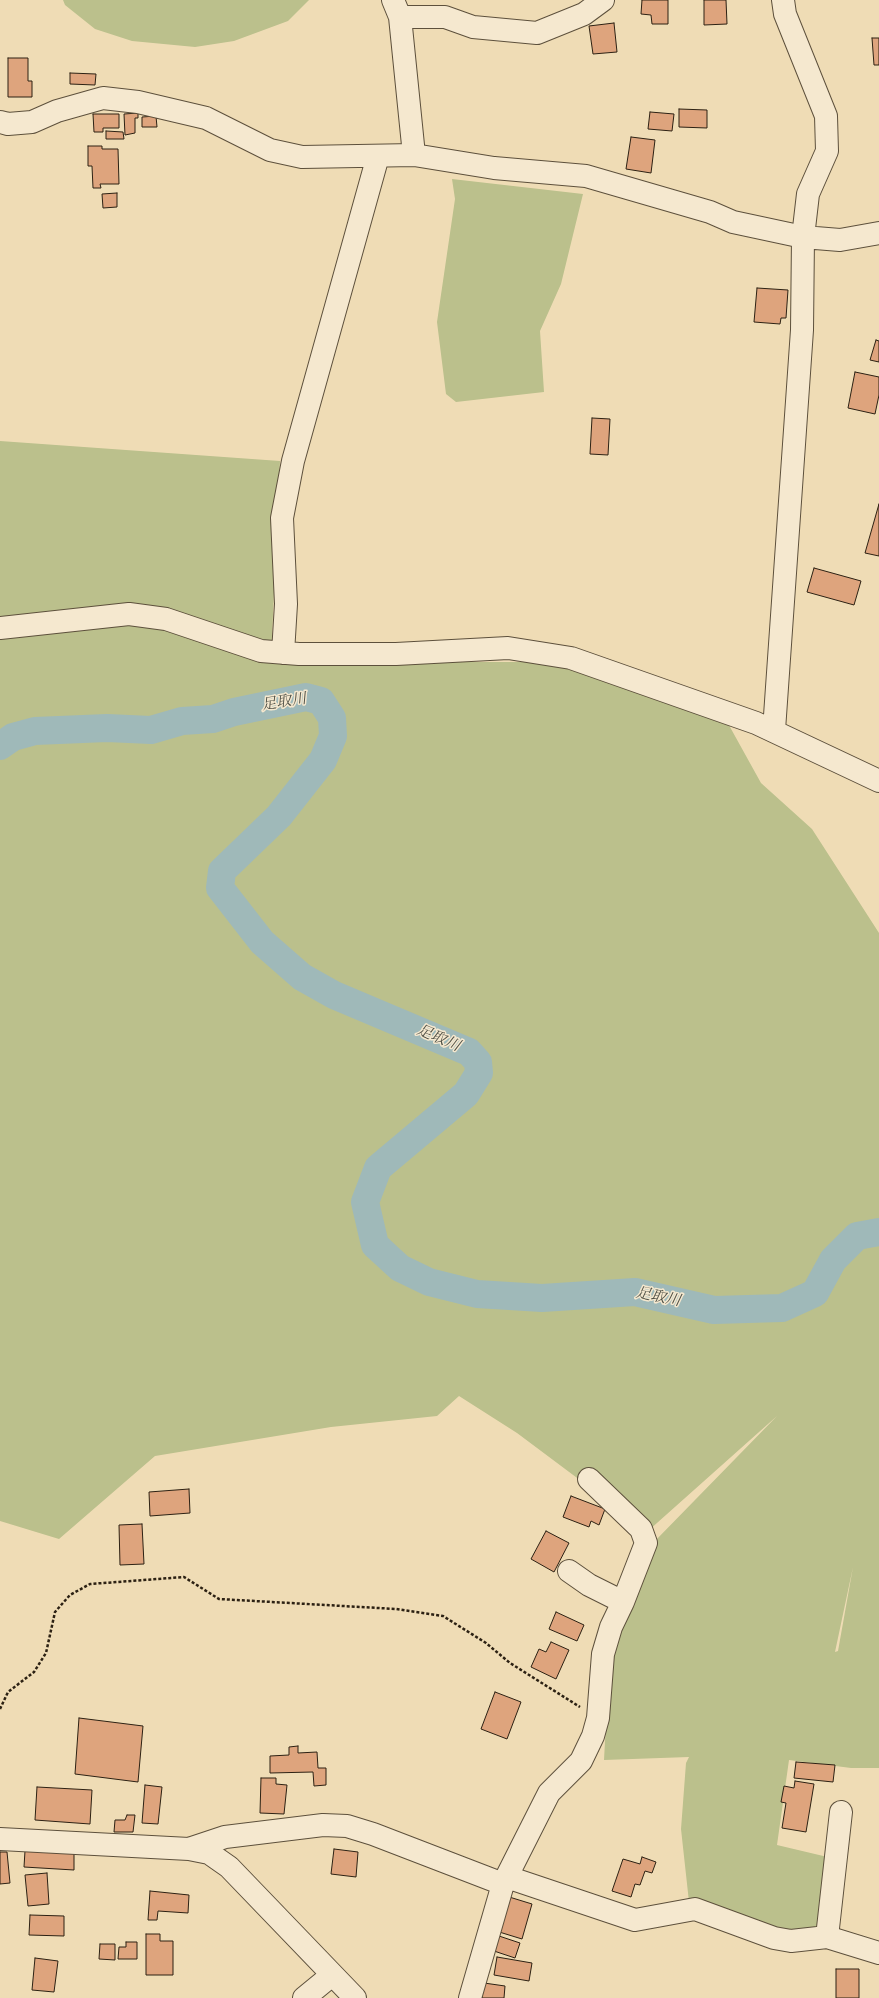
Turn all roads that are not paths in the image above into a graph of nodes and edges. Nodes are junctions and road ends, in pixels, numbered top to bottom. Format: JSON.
{"nodes":[{"id":1,"x":603,"y":0,"type":"edge"},
{"id":2,"x":784,"y":0,"type":"edge"},
{"id":3,"x":397,"y":8,"type":"edge"},
{"id":4,"x":0,"y":122,"type":"edge"},
{"id":5,"x":414,"y":155,"type":"junction"},
{"id":6,"x":378,"y":156,"type":"junction"},
{"id":7,"x":879,"y":233,"type":"edge"},
{"id":8,"x":803,"y":237,"type":"junction"},
{"id":9,"x":0,"y":628,"type":"edge"},
{"id":10,"x":283,"y":653,"type":"junction"},
{"id":11,"x":774,"y":730,"type":"junction"},
{"id":12,"x":879,"y":781,"type":"edge"},
{"id":13,"x":589,"y":1479,"type":"dead end"},
{"id":14,"x":569,"y":1571,"type":"dead end"},
{"id":15,"x":623,"y":1602,"type":"junction"},
{"id":16,"x":841,"y":1812,"type":"dead end"},
{"id":17,"x":0,"y":1839,"type":"edge"},
{"id":18,"x":189,"y":1849,"type":"junction"},
{"id":19,"x":505,"y":1881,"type":"junction"},
{"id":20,"x":827,"y":1937,"type":"junction"},
{"id":21,"x":879,"y":1953,"type":"edge"},
{"id":22,"x":332,"y":1974,"type":"junction"},
{"id":23,"x":304,"y":1998,"type":"edge"},
{"id":24,"x":355,"y":1998,"type":"edge"},
{"id":25,"x":470,"y":1998,"type":"edge"}],
"edges":[{"from":1,"to":3,"type":"street"},
{"from":2,"to":8,"type":"street"},
{"from":3,"to":5,"type":"street"},
{"from":4,"to":6,"type":"street"},
{"from":5,"to":6,"type":"street"},
{"from":5,"to":8,"type":"street"},
{"from":6,"to":10,"type":"street"},
{"from":7,"to":8,"type":"street"},
{"from":8,"to":11,"type":"street"},
{"from":9,"to":10,"type":"street"},
{"from":10,"to":11,"type":"street"},
{"from":11,"to":12,"type":"street"},
{"from":13,"to":15,"type":"street"},
{"from":14,"to":15,"type":"street"},
{"from":15,"to":19,"type":"street"},
{"from":16,"to":20,"type":"street"},
{"from":17,"to":18,"type":"street"},
{"from":18,"to":19,"type":"street"},
{"from":18,"to":22,"type":"street"},
{"from":19,"to":20,"type":"street"},
{"from":19,"to":25,"type":"street"},
{"from":20,"to":21,"type":"street"},
{"from":22,"to":23,"type":"street"},
{"from":22,"to":24,"type":"street"}]}
